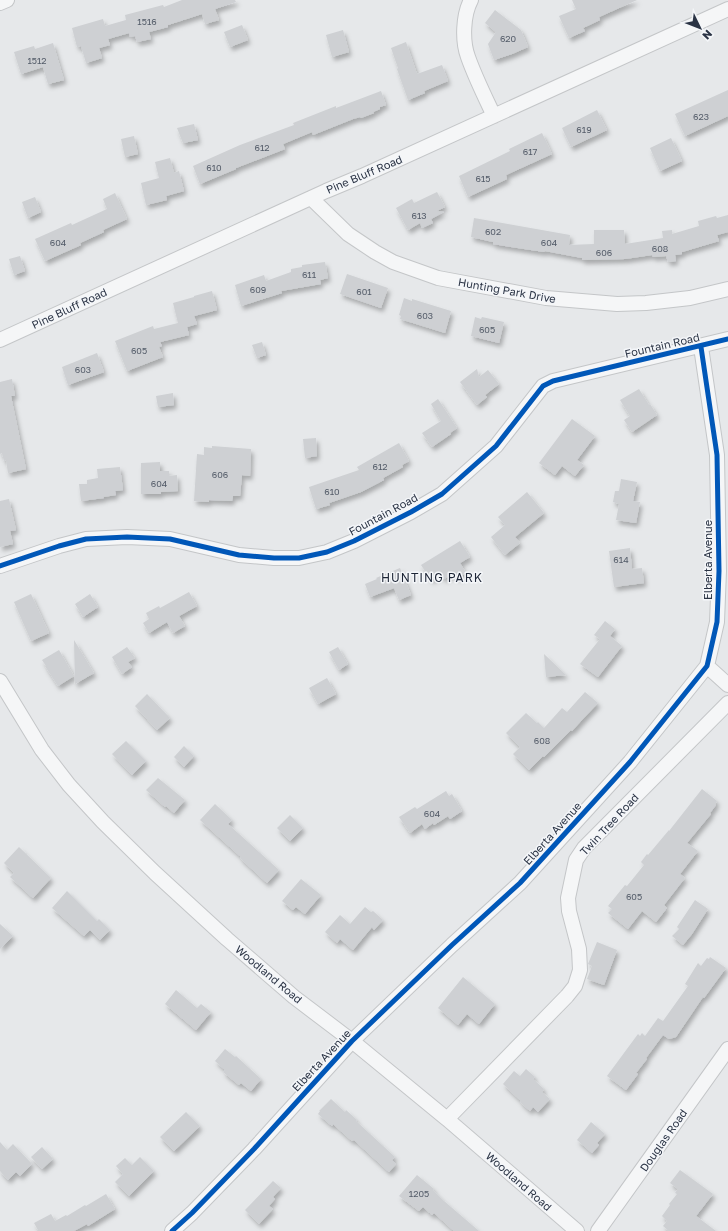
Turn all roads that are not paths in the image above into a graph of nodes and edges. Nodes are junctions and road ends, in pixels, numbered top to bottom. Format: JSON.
{"nodes":[{"id":1,"x":7,"y":0,"type":"edge"},
{"id":2,"x":471,"y":0,"type":"edge"},
{"id":3,"x":0,"y":3,"type":"edge"},
{"id":4,"x":728,"y":9,"type":"edge"},
{"id":5,"x":494,"y":116,"type":"junction"},
{"id":6,"x":311,"y":198,"type":"junction"},
{"id":7,"x":728,"y":289,"type":"edge"},
{"id":8,"x":728,"y":339,"type":"edge"},
{"id":9,"x":0,"y":340,"type":"edge"},
{"id":10,"x":701,"y":347,"type":"junction"},
{"id":11,"x":0,"y":566,"type":"edge"},
{"id":12,"x":707,"y":666,"type":"junction"},
{"id":13,"x":0,"y":681,"type":"edge"},
{"id":14,"x":728,"y":685,"type":"edge"},
{"id":15,"x":728,"y":703,"type":"edge"},
{"id":16,"x":352,"y":1041,"type":"junction"},
{"id":17,"x":728,"y":1049,"type":"edge"},
{"id":18,"x":447,"y":1118,"type":"junction"},
{"id":19,"x":172,"y":1231,"type":"edge"},
{"id":20,"x":577,"y":1231,"type":"edge"},
{"id":21,"x":598,"y":1231,"type":"edge"}],
"edges":[{"from":1,"to":3,"type":"street"},
{"from":2,"to":5,"type":"street"},
{"from":4,"to":5,"type":"street","name":"Pine Bluff Road"},
{"from":5,"to":6,"type":"street","name":"Pine Bluff Road"},
{"from":6,"to":7,"type":"street","name":"Hunting Park Drive"},
{"from":6,"to":9,"type":"street","name":"Pine Bluff Road"},
{"from":8,"to":10,"type":"street","name":"Fountain Road"},
{"from":10,"to":11,"type":"street","name":"Fountain Road"},
{"from":10,"to":12,"type":"street","name":"Elberta Avenue"},
{"from":12,"to":14,"type":"street"},
{"from":12,"to":16,"type":"street","name":"Elberta Avenue"},
{"from":13,"to":16,"type":"street","name":"Woodland Road"},
{"from":15,"to":18,"type":"street","name":"Twin Tree Road"},
{"from":16,"to":18,"type":"street","name":"Woodland Road"},
{"from":16,"to":19,"type":"street","name":"Elberta Avenue"},
{"from":17,"to":21,"type":"street","name":"Douglas Road"},
{"from":18,"to":20,"type":"street","name":"Woodland Road"}]}
